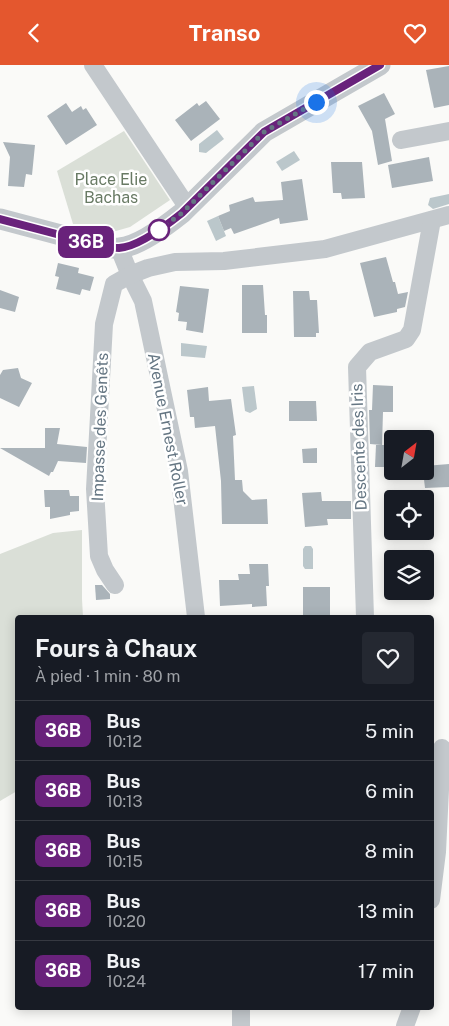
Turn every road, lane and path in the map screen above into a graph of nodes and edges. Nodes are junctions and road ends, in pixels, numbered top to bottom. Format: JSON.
{"nodes":[{"id":1,"x":92,"y":65,"type":"edge"},
{"id":2,"x":371,"y":67,"type":"edge"},
{"id":3,"x":448,"y":136,"type":"edge"},
{"id":4,"x":401,"y":140,"type":"dead end"},
{"id":5,"x":188,"y":208,"type":"junction"},
{"id":6,"x":441,"y":218,"type":"edge"},
{"id":7,"x":0,"y":219,"type":"edge"},
{"id":8,"x":144,"y":239,"type":"junction"},
{"id":9,"x":119,"y":248,"type":"junction"},
{"id":10,"x":148,"y":268,"type":"junction"},
{"id":11,"x":130,"y":275,"type":"junction"},
{"id":12,"x":144,"y":301,"type":"junction"},
{"id":13,"x":115,"y":585,"type":"dead end"},
{"id":14,"x":196,"y":615,"type":"edge"},
{"id":15,"x":365,"y":615,"type":"edge"},
{"id":16,"x":442,"y":748,"type":"dead end"},
{"id":17,"x":434,"y":876,"type":"edge"},
{"id":18,"x":241,"y":1010,"type":"edge"},
{"id":19,"x":411,"y":1010,"type":"edge"},
{"id":20,"x":242,"y":1026,"type":"edge"},
{"id":21,"x":405,"y":1026,"type":"edge"}],
"edges":[{"from":1,"to":5,"type":"street"},
{"from":2,"to":5,"type":"street"},
{"from":3,"to":4,"type":"street"},
{"from":5,"to":8,"type":"street"},
{"from":6,"to":10,"type":"street"},
{"from":6,"to":15,"type":"street","name":"Descente des Iris"},
{"from":7,"to":9,"type":"street"},
{"from":8,"to":9,"type":"street"},
{"from":8,"to":10,"type":"street","name":"Avenue Ernest Roller"},
{"from":9,"to":11,"type":"street","name":"Avenue Ernest Roller"},
{"from":10,"to":11,"type":"street"},
{"from":10,"to":12,"type":"street","name":"Avenue Ernest Roller"},
{"from":11,"to":12,"type":"street","name":"Avenue Ernest Roller"},
{"from":11,"to":13,"type":"street","name":"Impasse des Genêts"},
{"from":12,"to":14,"type":"street","name":"Avenue Ernest Roller"},
{"from":16,"to":17,"type":"street"},
{"from":18,"to":20,"type":"street"},
{"from":19,"to":21,"type":"street"}]}
